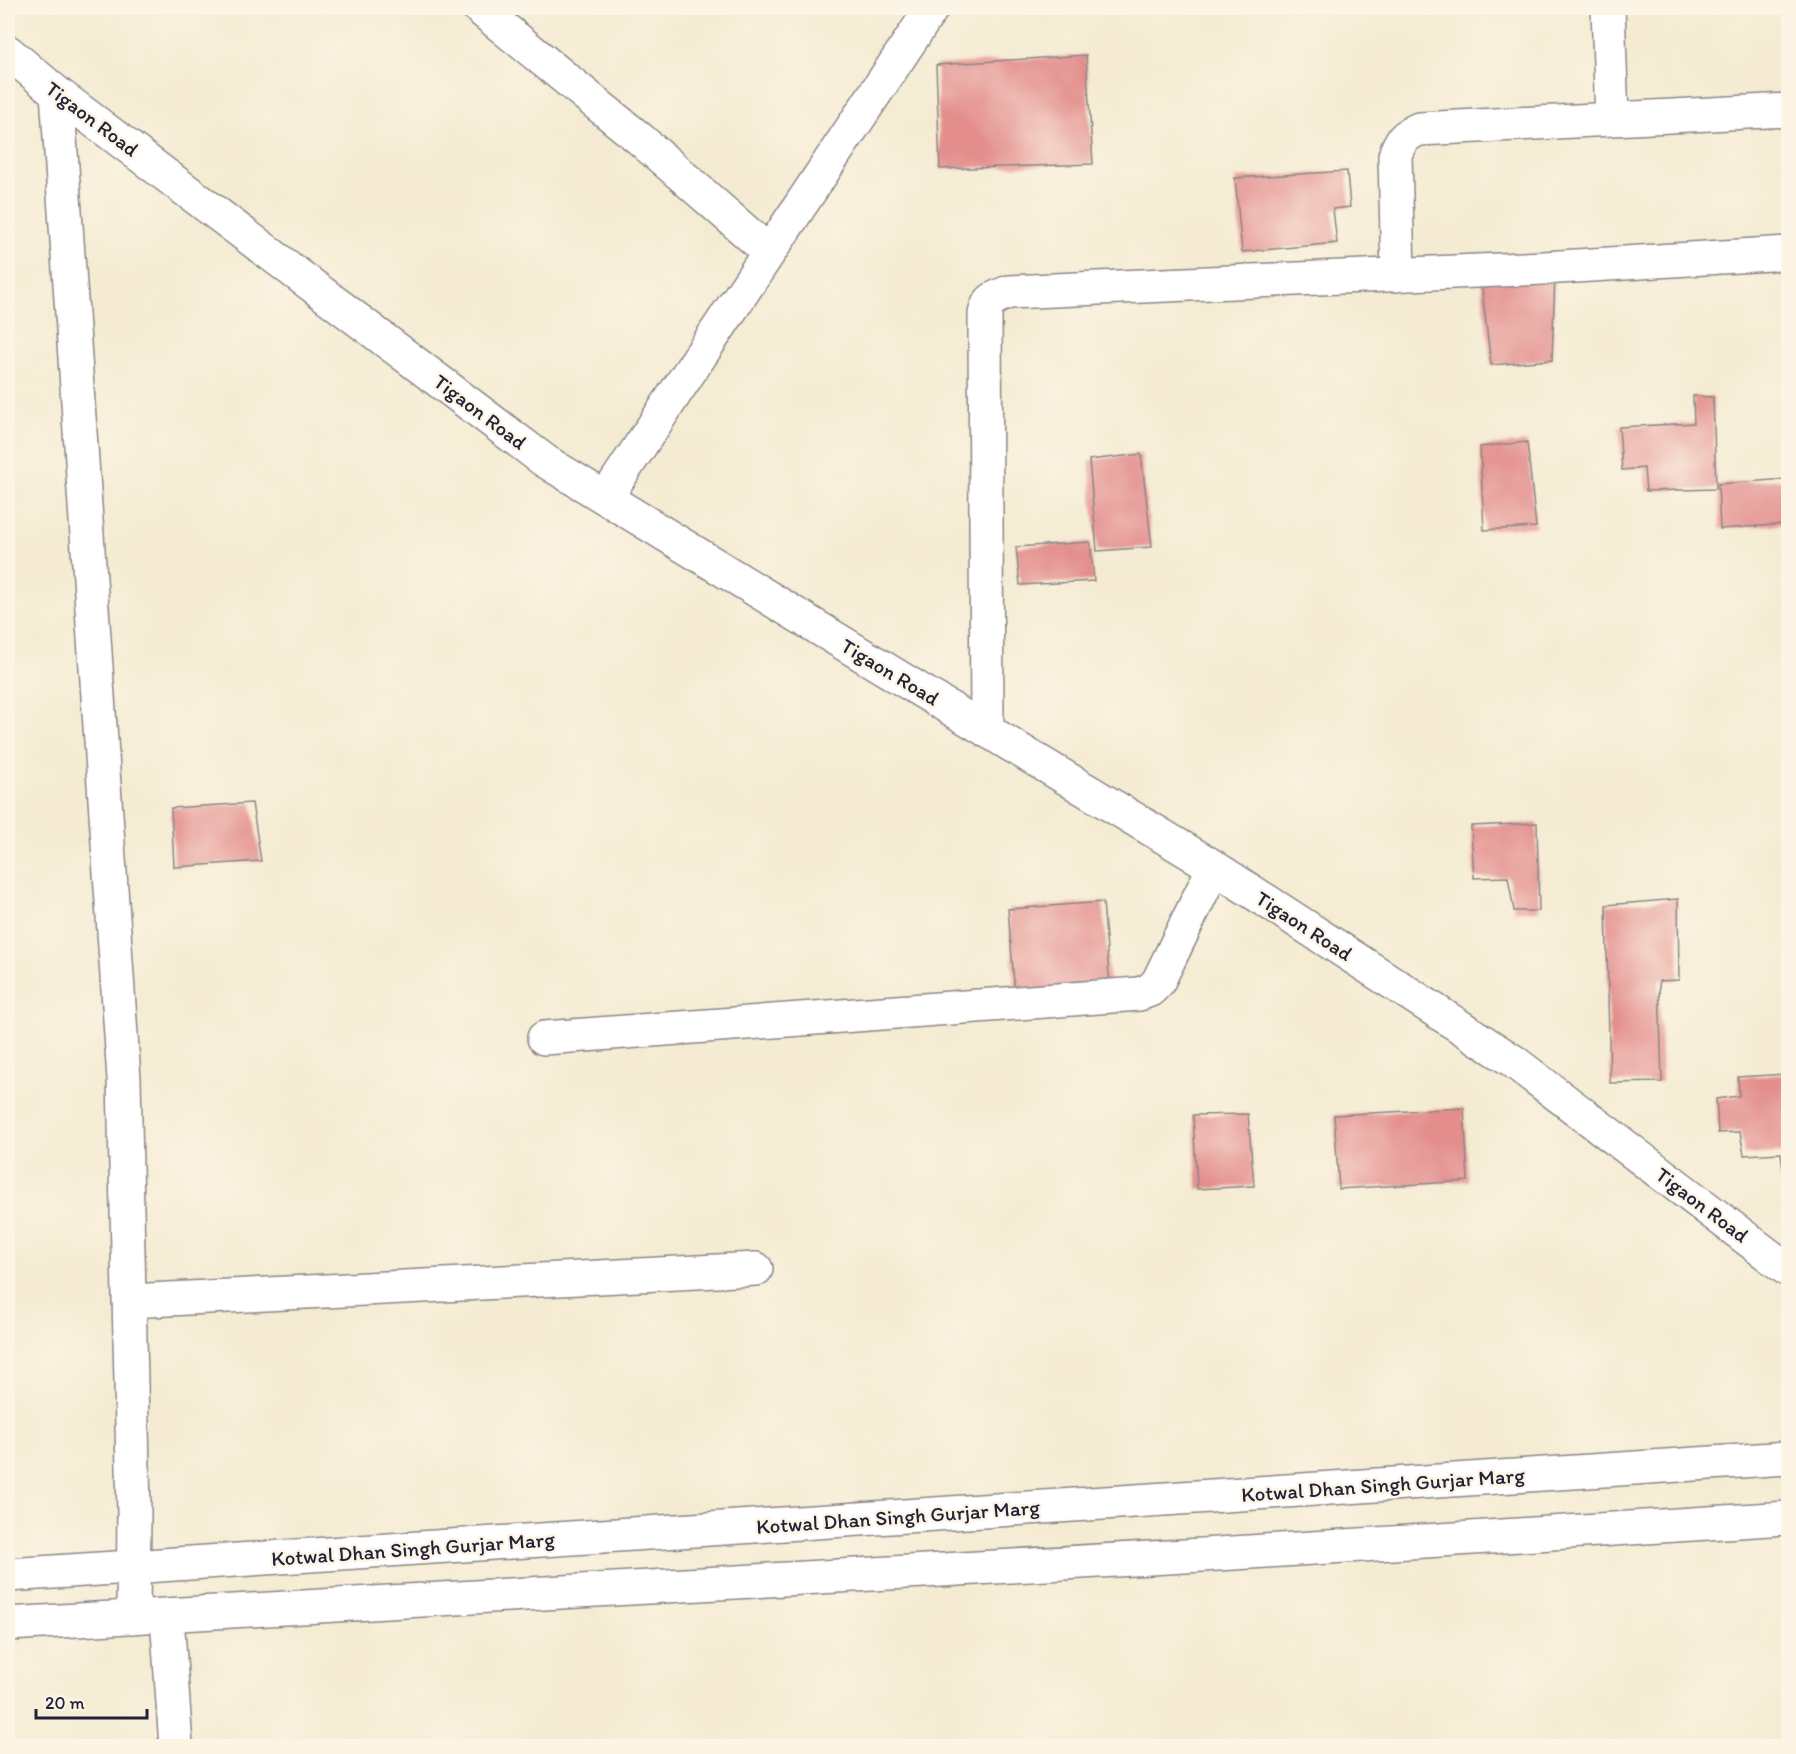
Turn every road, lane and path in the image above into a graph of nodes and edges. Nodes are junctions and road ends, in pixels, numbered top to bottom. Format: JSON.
{"nodes":[{"id":1,"x":479,"y":8,"type":"edge"},
{"id":2,"x":932,"y":8,"type":"edge"},
{"id":3,"x":1608,"y":8,"type":"edge"},
{"id":4,"x":8,"y":52,"type":"edge"},
{"id":5,"x":57,"y":93,"type":"junction"},
{"id":6,"x":1788,"y":110,"type":"edge"},
{"id":7,"x":1612,"y":119,"type":"junction"},
{"id":8,"x":769,"y":252,"type":"junction"},
{"id":9,"x":1788,"y":253,"type":"edge"},
{"id":10,"x":1398,"y":275,"type":"junction"},
{"id":11,"x":606,"y":497,"type":"junction"},
{"id":12,"x":987,"y":730,"type":"junction"},
{"id":13,"x":1214,"y":867,"type":"junction"},
{"id":14,"x":544,"y":1038,"type":"dead end"},
{"id":15,"x":756,"y":1269,"type":"dead end"},
{"id":16,"x":1788,"y":1270,"type":"edge"},
{"id":17,"x":129,"y":1301,"type":"junction"},
{"id":18,"x":1788,"y":1458,"type":"edge"},
{"id":19,"x":1784,"y":1523,"type":"edge"},
{"id":20,"x":133,"y":1567,"type":"junction"},
{"id":21,"x":8,"y":1575,"type":"edge"},
{"id":22,"x":166,"y":1616,"type":"junction"},
{"id":23,"x":133,"y":1617,"type":"junction"},
{"id":24,"x":8,"y":1624,"type":"edge"},
{"id":25,"x":176,"y":1746,"type":"edge"}],
"edges":[{"from":1,"to":8,"type":"street"},
{"from":2,"to":8,"type":"street"},
{"from":3,"to":7,"type":"street"},
{"from":4,"to":5,"type":"street","name":"Tigaon Road"},
{"from":5,"to":11,"type":"street","name":"Tigaon Road"},
{"from":5,"to":17,"type":"street"},
{"from":6,"to":7,"type":"street"},
{"from":7,"to":10,"type":"street"},
{"from":8,"to":11,"type":"street"},
{"from":9,"to":10,"type":"street"},
{"from":10,"to":12,"type":"street"},
{"from":11,"to":12,"type":"street","name":"Tigaon Road"},
{"from":12,"to":13,"type":"street","name":"Tigaon Road"},
{"from":13,"to":14,"type":"street"},
{"from":13,"to":16,"type":"street","name":"Tigaon Road"},
{"from":15,"to":17,"type":"street"},
{"from":17,"to":20,"type":"street"},
{"from":18,"to":20,"type":"street","name":"Kotwal Dhan Singh Gurjar Marg"},
{"from":19,"to":22,"type":"street"},
{"from":20,"to":21,"type":"street","name":"Kotwal Dhan Singh Gurjar Marg"},
{"from":20,"to":23,"type":"street"},
{"from":22,"to":23,"type":"street"},
{"from":22,"to":25,"type":"street"},
{"from":23,"to":24,"type":"street"}]}
